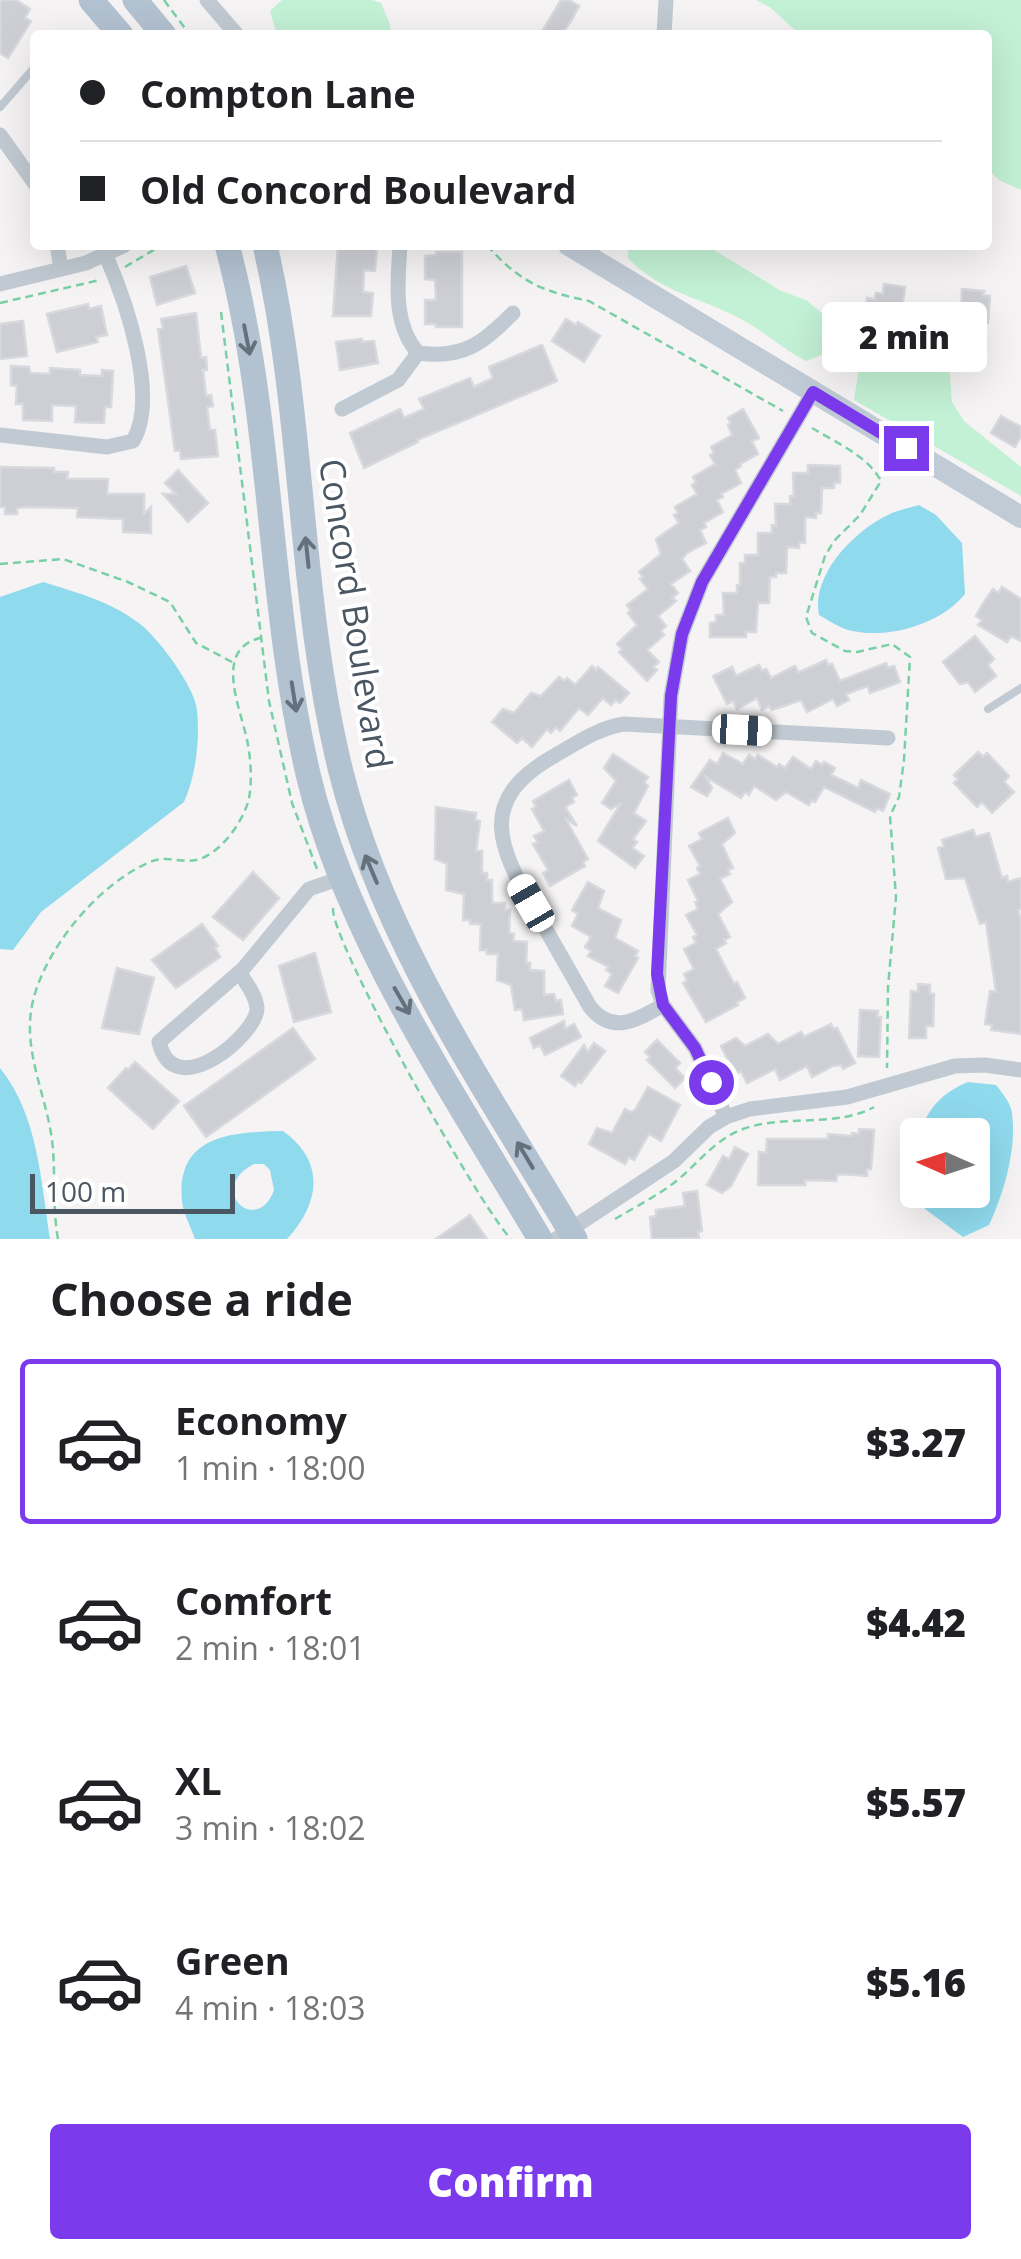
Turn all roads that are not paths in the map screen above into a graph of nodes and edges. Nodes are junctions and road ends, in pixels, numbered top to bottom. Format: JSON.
{"nodes":[{"id":1,"x":91,"y":0,"type":"edge"},
{"id":2,"x":135,"y":0,"type":"edge"},
{"id":3,"x":207,"y":0,"type":"edge"},
{"id":4,"x":666,"y":0,"type":"edge"},
{"id":5,"x":117,"y":30,"type":"edge"},
{"id":6,"x":160,"y":30,"type":"edge"},
{"id":7,"x":233,"y":30,"type":"edge"},
{"id":8,"x":664,"y":30,"type":"edge"},
{"id":9,"x":30,"y":72,"type":"edge"},
{"id":10,"x":0,"y":107,"type":"edge"},
{"id":11,"x":0,"y":136,"type":"edge"},
{"id":12,"x":30,"y":177,"type":"edge"},
{"id":13,"x":57,"y":250,"type":"edge"},
{"id":14,"x":116,"y":250,"type":"edge"},
{"id":15,"x":228,"y":250,"type":"edge"},
{"id":16,"x":266,"y":250,"type":"edge"},
{"id":17,"x":400,"y":250,"type":"edge"},
{"id":18,"x":584,"y":250,"type":"edge"},
{"id":19,"x":106,"y":256,"type":"junction"},
{"id":20,"x":61,"y":269,"type":"junction"},
{"id":21,"x":0,"y":284,"type":"edge"},
{"id":22,"x":514,"y":313,"type":"dead end"},
{"id":23,"x":418,"y":353,"type":"junction"},
{"id":24,"x":813,"y":392,"type":"junction"},
{"id":25,"x":342,"y":409,"type":"dead end"},
{"id":26,"x":0,"y":434,"type":"edge"},
{"id":27,"x":1021,"y":518,"type":"edge"},
{"id":28,"x":1021,"y":688,"type":"edge"},
{"id":29,"x":988,"y":708,"type":"dead end"},
{"id":30,"x":670,"y":726,"type":"junction"},
{"id":31,"x":888,"y":738,"type":"dead end"},
{"id":32,"x":340,"y":878,"type":"junction"},
{"id":33,"x":240,"y":973,"type":"junction"},
{"id":34,"x":663,"y":1005,"type":"junction"},
{"id":35,"x":1021,"y":1070,"type":"edge"},
{"id":36,"x":726,"y":1117,"type":"junction"},
{"id":37,"x":577,"y":1232,"type":"edge"},
{"id":38,"x":540,"y":1239,"type":"edge"}],
"edges":[{"from":1,"to":5,"type":"main road"},
{"from":2,"to":6,"type":"main road"},
{"from":3,"to":7,"type":"street"},
{"from":4,"to":8,"type":"street"},
{"from":9,"to":10,"type":"lane"},
{"from":11,"to":12,"type":"street"},
{"from":13,"to":20,"type":"street"},
{"from":14,"to":19,"type":"street"},
{"from":15,"to":32,"type":"main road","name":"Concord Boulevard","one_way":true},
{"from":37,"to":16,"type":"main road","name":"Concord Boulevard","one_way":true},
{"from":17,"to":23,"type":"street"},
{"from":18,"to":24,"type":"street"},
{"from":19,"to":20,"type":"street"},
{"from":19,"to":26,"type":"street"},
{"from":20,"to":21,"type":"street"},
{"from":22,"to":23,"type":"street"},
{"from":23,"to":25,"type":"street"},
{"from":24,"to":27,"type":"street"},
{"from":24,"to":30,"type":"street"},
{"from":28,"to":29,"type":"lane"},
{"from":30,"to":31,"type":"street"},
{"from":30,"to":34,"type":"street"},
{"from":30,"to":34,"type":"street"},
{"from":32,"to":33,"type":"street"},
{"from":32,"to":38,"type":"main road","name":"Concord Boulevard","one_way":true},
{"from":33,"to":33,"type":"street"},
{"from":34,"to":36,"type":"street"},
{"from":35,"to":36,"type":"street"},
{"from":36,"to":37,"type":"street"}]}
